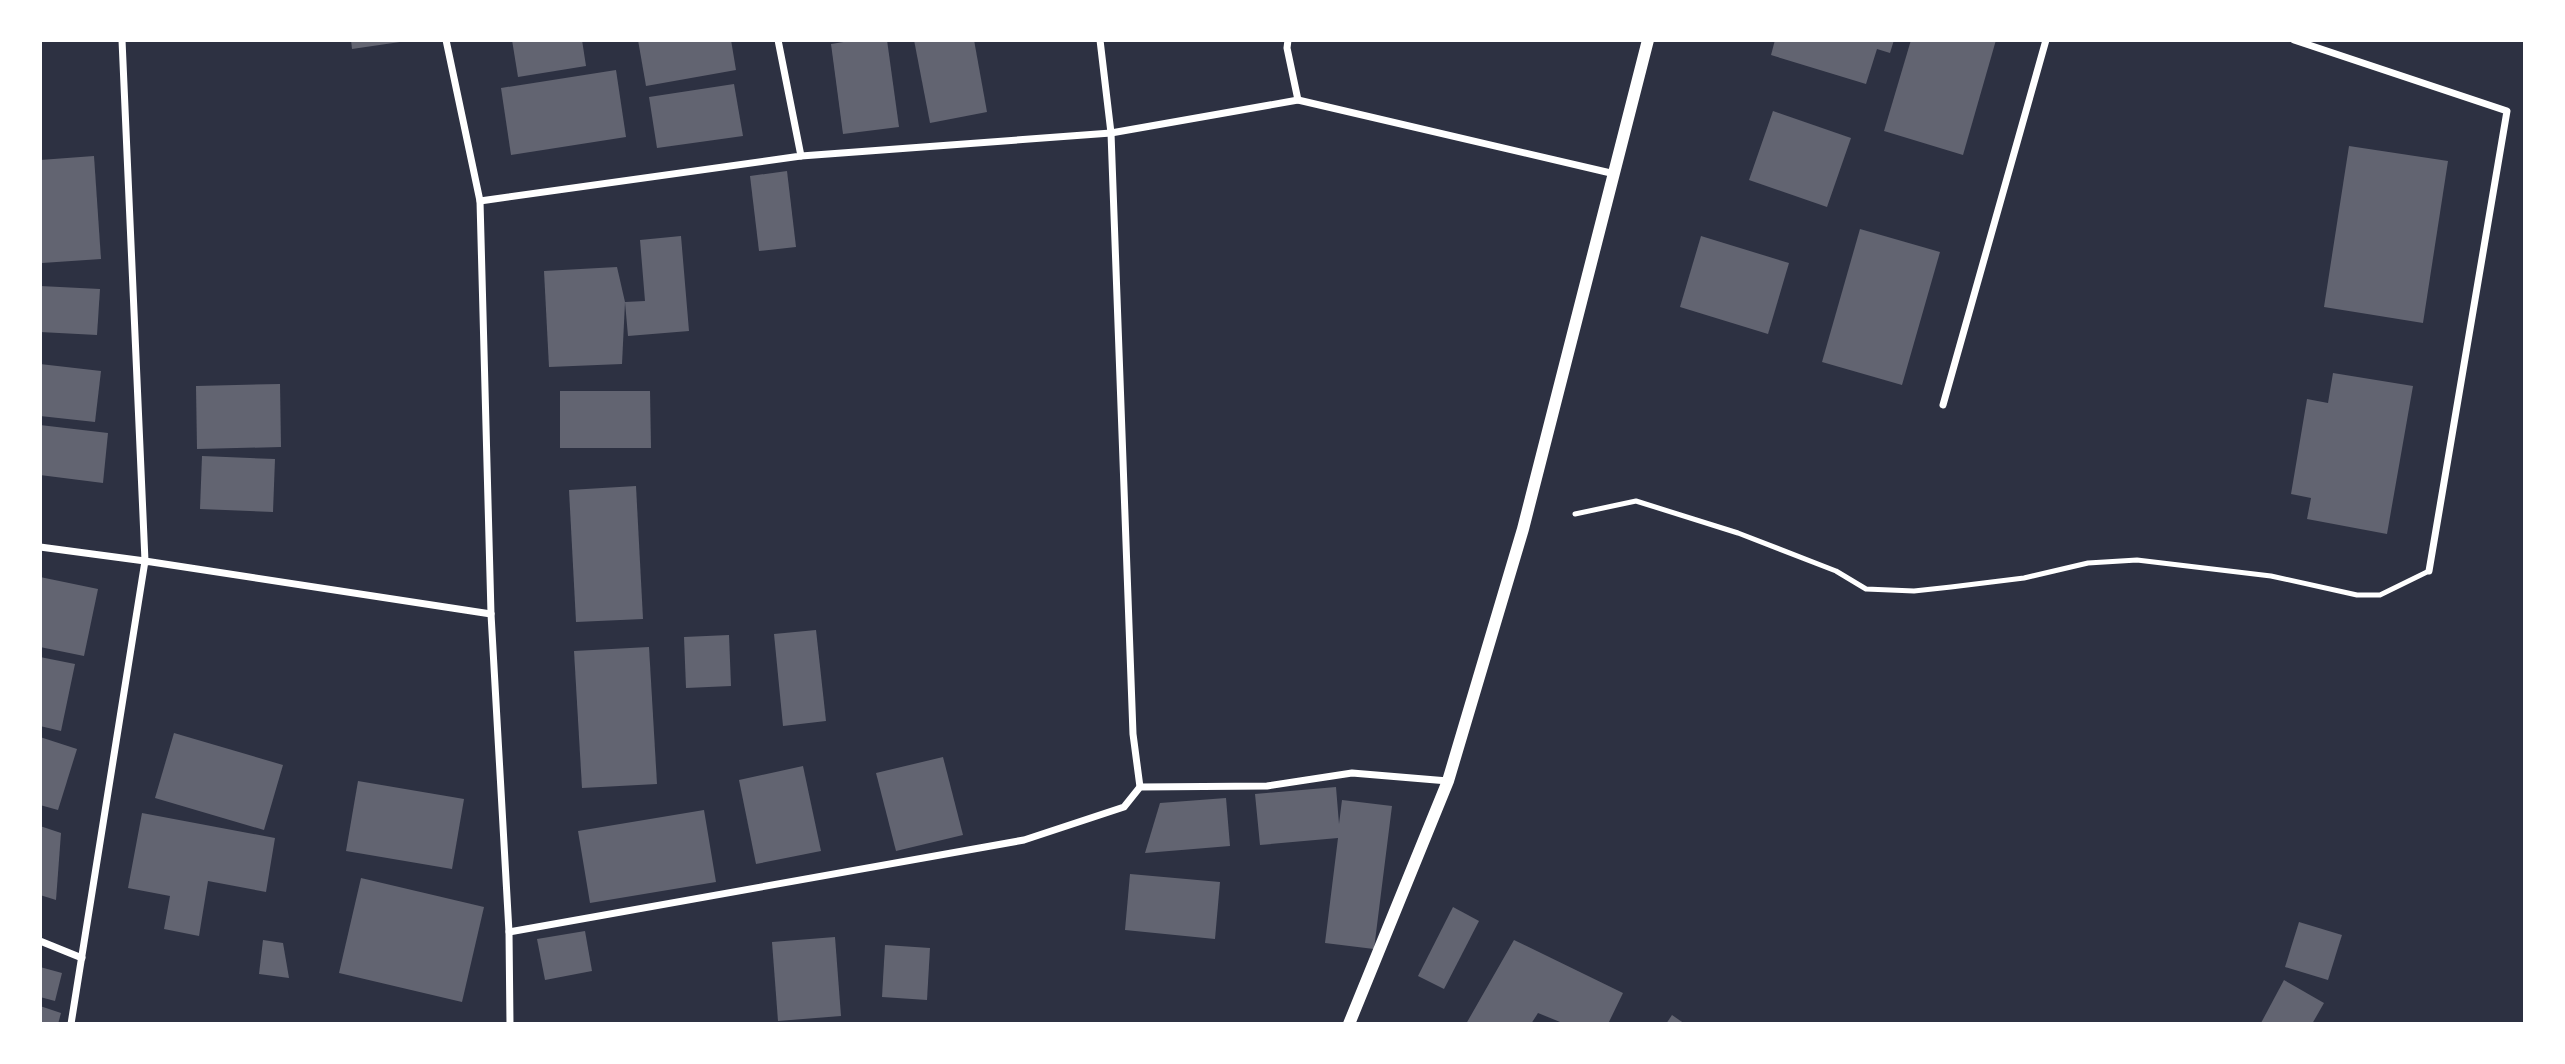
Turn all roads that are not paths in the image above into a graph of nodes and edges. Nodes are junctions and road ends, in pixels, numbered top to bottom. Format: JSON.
{"nodes":[{"id":1,"x":121,"y":40,"type":"edge"},
{"id":2,"x":446,"y":40,"type":"edge"},
{"id":3,"x":778,"y":40,"type":"edge"},
{"id":4,"x":1100,"y":40,"type":"edge"},
{"id":5,"x":1288,"y":40,"type":"edge"},
{"id":6,"x":1648,"y":40,"type":"edge"},
{"id":7,"x":2046,"y":40,"type":"edge"},
{"id":8,"x":2294,"y":40,"type":"edge"},
{"id":9,"x":1298,"y":100,"type":"junction"},
{"id":10,"x":1111,"y":134,"type":"junction"},
{"id":11,"x":801,"y":156,"type":"junction"},
{"id":12,"x":1615,"y":174,"type":"junction"},
{"id":13,"x":480,"y":201,"type":"junction"},
{"id":14,"x":1943,"y":405,"type":"dead end"},
{"id":15,"x":1576,"y":514,"type":"dead end"},
{"id":16,"x":40,"y":547,"type":"edge"},
{"id":17,"x":145,"y":561,"type":"junction"},
{"id":18,"x":2429,"y":571,"type":"joint"},
{"id":19,"x":491,"y":614,"type":"junction"},
{"id":20,"x":1448,"y":781,"type":"junction"},
{"id":21,"x":1140,"y":787,"type":"junction"},
{"id":22,"x":509,"y":932,"type":"junction"},
{"id":23,"x":40,"y":941,"type":"edge"},
{"id":24,"x":82,"y":958,"type":"junction"},
{"id":25,"x":71,"y":1024,"type":"edge"},
{"id":26,"x":510,"y":1024,"type":"edge"},
{"id":27,"x":1349,"y":1024,"type":"edge"}],
"edges":[{"from":1,"to":17,"type":"street"},
{"from":2,"to":13,"type":"street"},
{"from":3,"to":11,"type":"street"},
{"from":4,"to":10,"type":"street"},
{"from":5,"to":9,"type":"street"},
{"from":6,"to":12,"type":"street"},
{"from":7,"to":14,"type":"street"},
{"from":8,"to":18,"type":"street"},
{"from":9,"to":10,"type":"street"},
{"from":9,"to":12,"type":"street"},
{"from":10,"to":11,"type":"street"},
{"from":10,"to":21,"type":"street"},
{"from":11,"to":13,"type":"street"},
{"from":12,"to":20,"type":"street"},
{"from":13,"to":19,"type":"street"},
{"from":15,"to":18,"type":"lane"},
{"from":16,"to":17,"type":"street"},
{"from":17,"to":19,"type":"street"},
{"from":17,"to":24,"type":"street"},
{"from":19,"to":22,"type":"street"},
{"from":20,"to":21,"type":"street"},
{"from":20,"to":27,"type":"street"},
{"from":21,"to":22,"type":"street"},
{"from":22,"to":26,"type":"street"},
{"from":23,"to":24,"type":"street"},
{"from":24,"to":25,"type":"street"}]}
